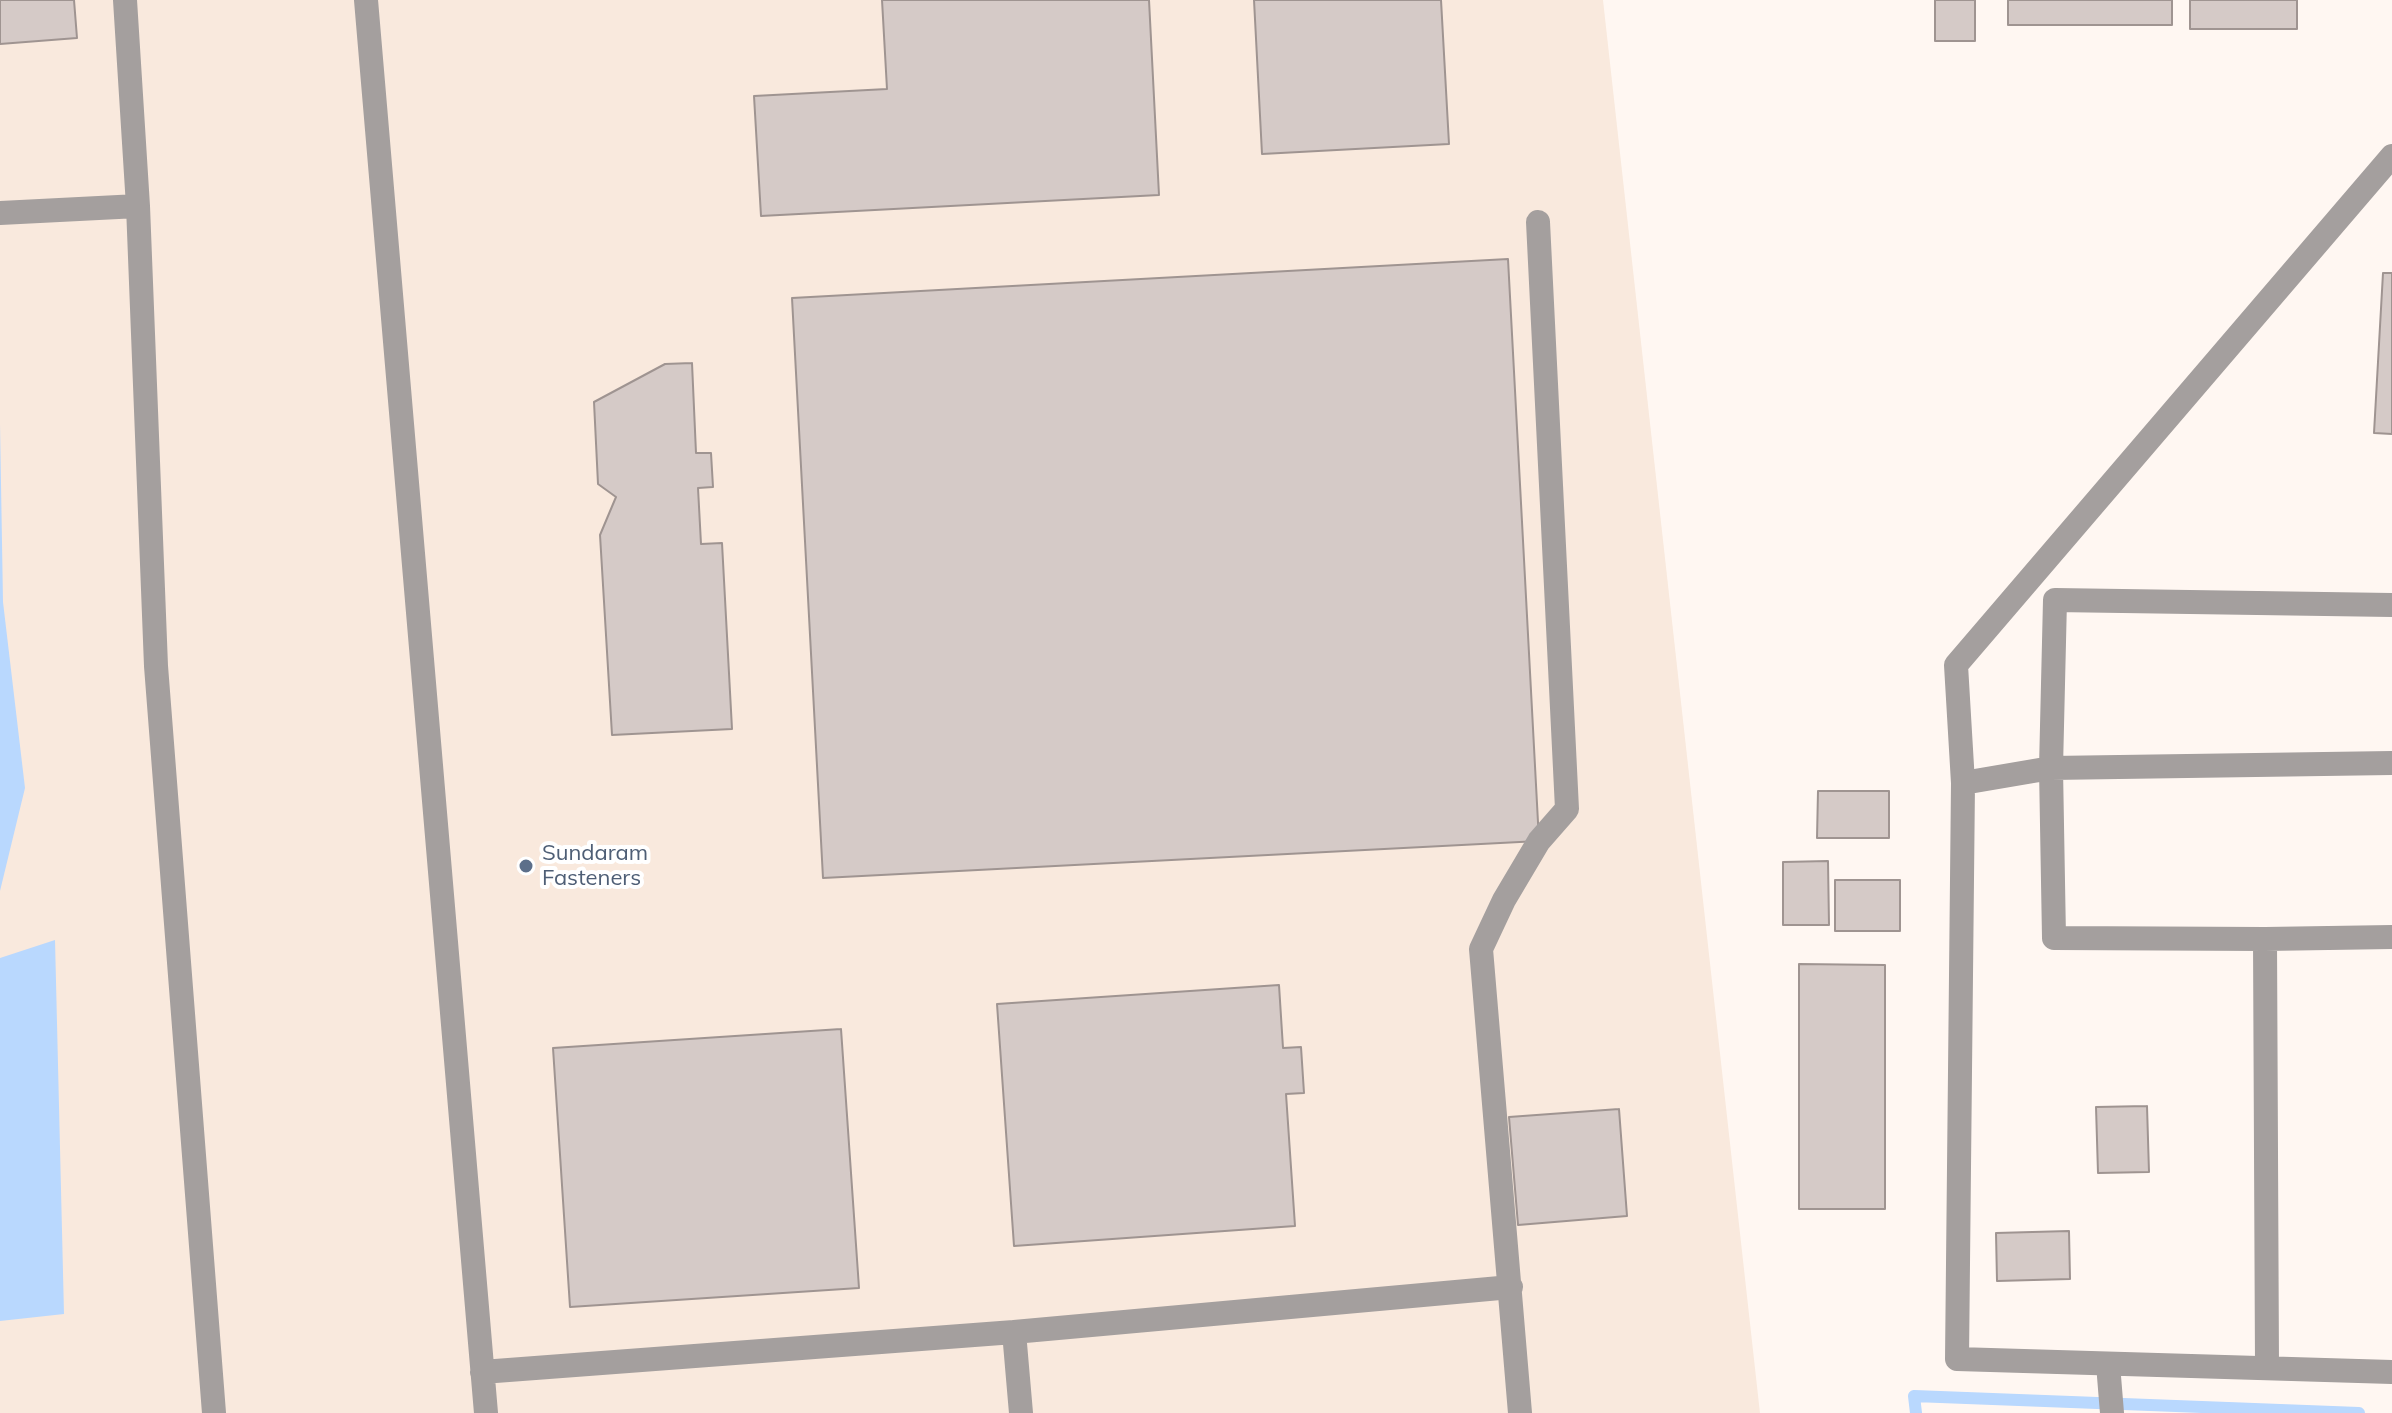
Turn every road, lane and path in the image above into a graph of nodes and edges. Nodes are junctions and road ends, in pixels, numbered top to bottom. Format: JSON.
{"nodes":[{"id":1,"x":125,"y":0,"type":"edge"},
{"id":2,"x":366,"y":0,"type":"edge"},
{"id":3,"x":2392,"y":156,"type":"edge"},
{"id":4,"x":138,"y":206,"type":"junction"},
{"id":5,"x":0,"y":213,"type":"edge"},
{"id":6,"x":1538,"y":222,"type":"dead end"},
{"id":7,"x":2392,"y":605,"type":"edge"},
{"id":8,"x":2392,"y":763,"type":"edge"},
{"id":9,"x":2051,"y":768,"type":"junction"},
{"id":10,"x":1963,"y":783,"type":"junction"},
{"id":11,"x":2392,"y":937,"type":"edge"},
{"id":12,"x":2265,"y":939,"type":"junction"},
{"id":13,"x":1511,"y":1287,"type":"junction"},
{"id":14,"x":1014,"y":1332,"type":"junction"},
{"id":15,"x":2108,"y":1364,"type":"junction"},
{"id":16,"x":2267,"y":1365,"type":"junction"},
{"id":17,"x":482,"y":1372,"type":"junction"},
{"id":18,"x":2392,"y":1372,"type":"edge"},
{"id":19,"x":214,"y":1413,"type":"edge"},
{"id":20,"x":486,"y":1413,"type":"edge"},
{"id":21,"x":1021,"y":1413,"type":"edge"},
{"id":22,"x":1520,"y":1413,"type":"edge"},
{"id":23,"x":2112,"y":1413,"type":"edge"}],
"edges":[{"from":1,"to":4,"type":"street"},
{"from":2,"to":17,"type":"street"},
{"from":3,"to":10,"type":"street"},
{"from":4,"to":5,"type":"street"},
{"from":4,"to":19,"type":"street"},
{"from":6,"to":13,"type":"street"},
{"from":7,"to":9,"type":"street"},
{"from":8,"to":9,"type":"street"},
{"from":9,"to":10,"type":"street"},
{"from":9,"to":12,"type":"street"},
{"from":10,"to":15,"type":"street"},
{"from":11,"to":12,"type":"street"},
{"from":12,"to":16,"type":"street"},
{"from":13,"to":14,"type":"street"},
{"from":13,"to":22,"type":"street"},
{"from":14,"to":17,"type":"street"},
{"from":14,"to":21,"type":"street"},
{"from":15,"to":16,"type":"street"},
{"from":15,"to":23,"type":"street"},
{"from":16,"to":18,"type":"street"},
{"from":17,"to":20,"type":"street"}]}
